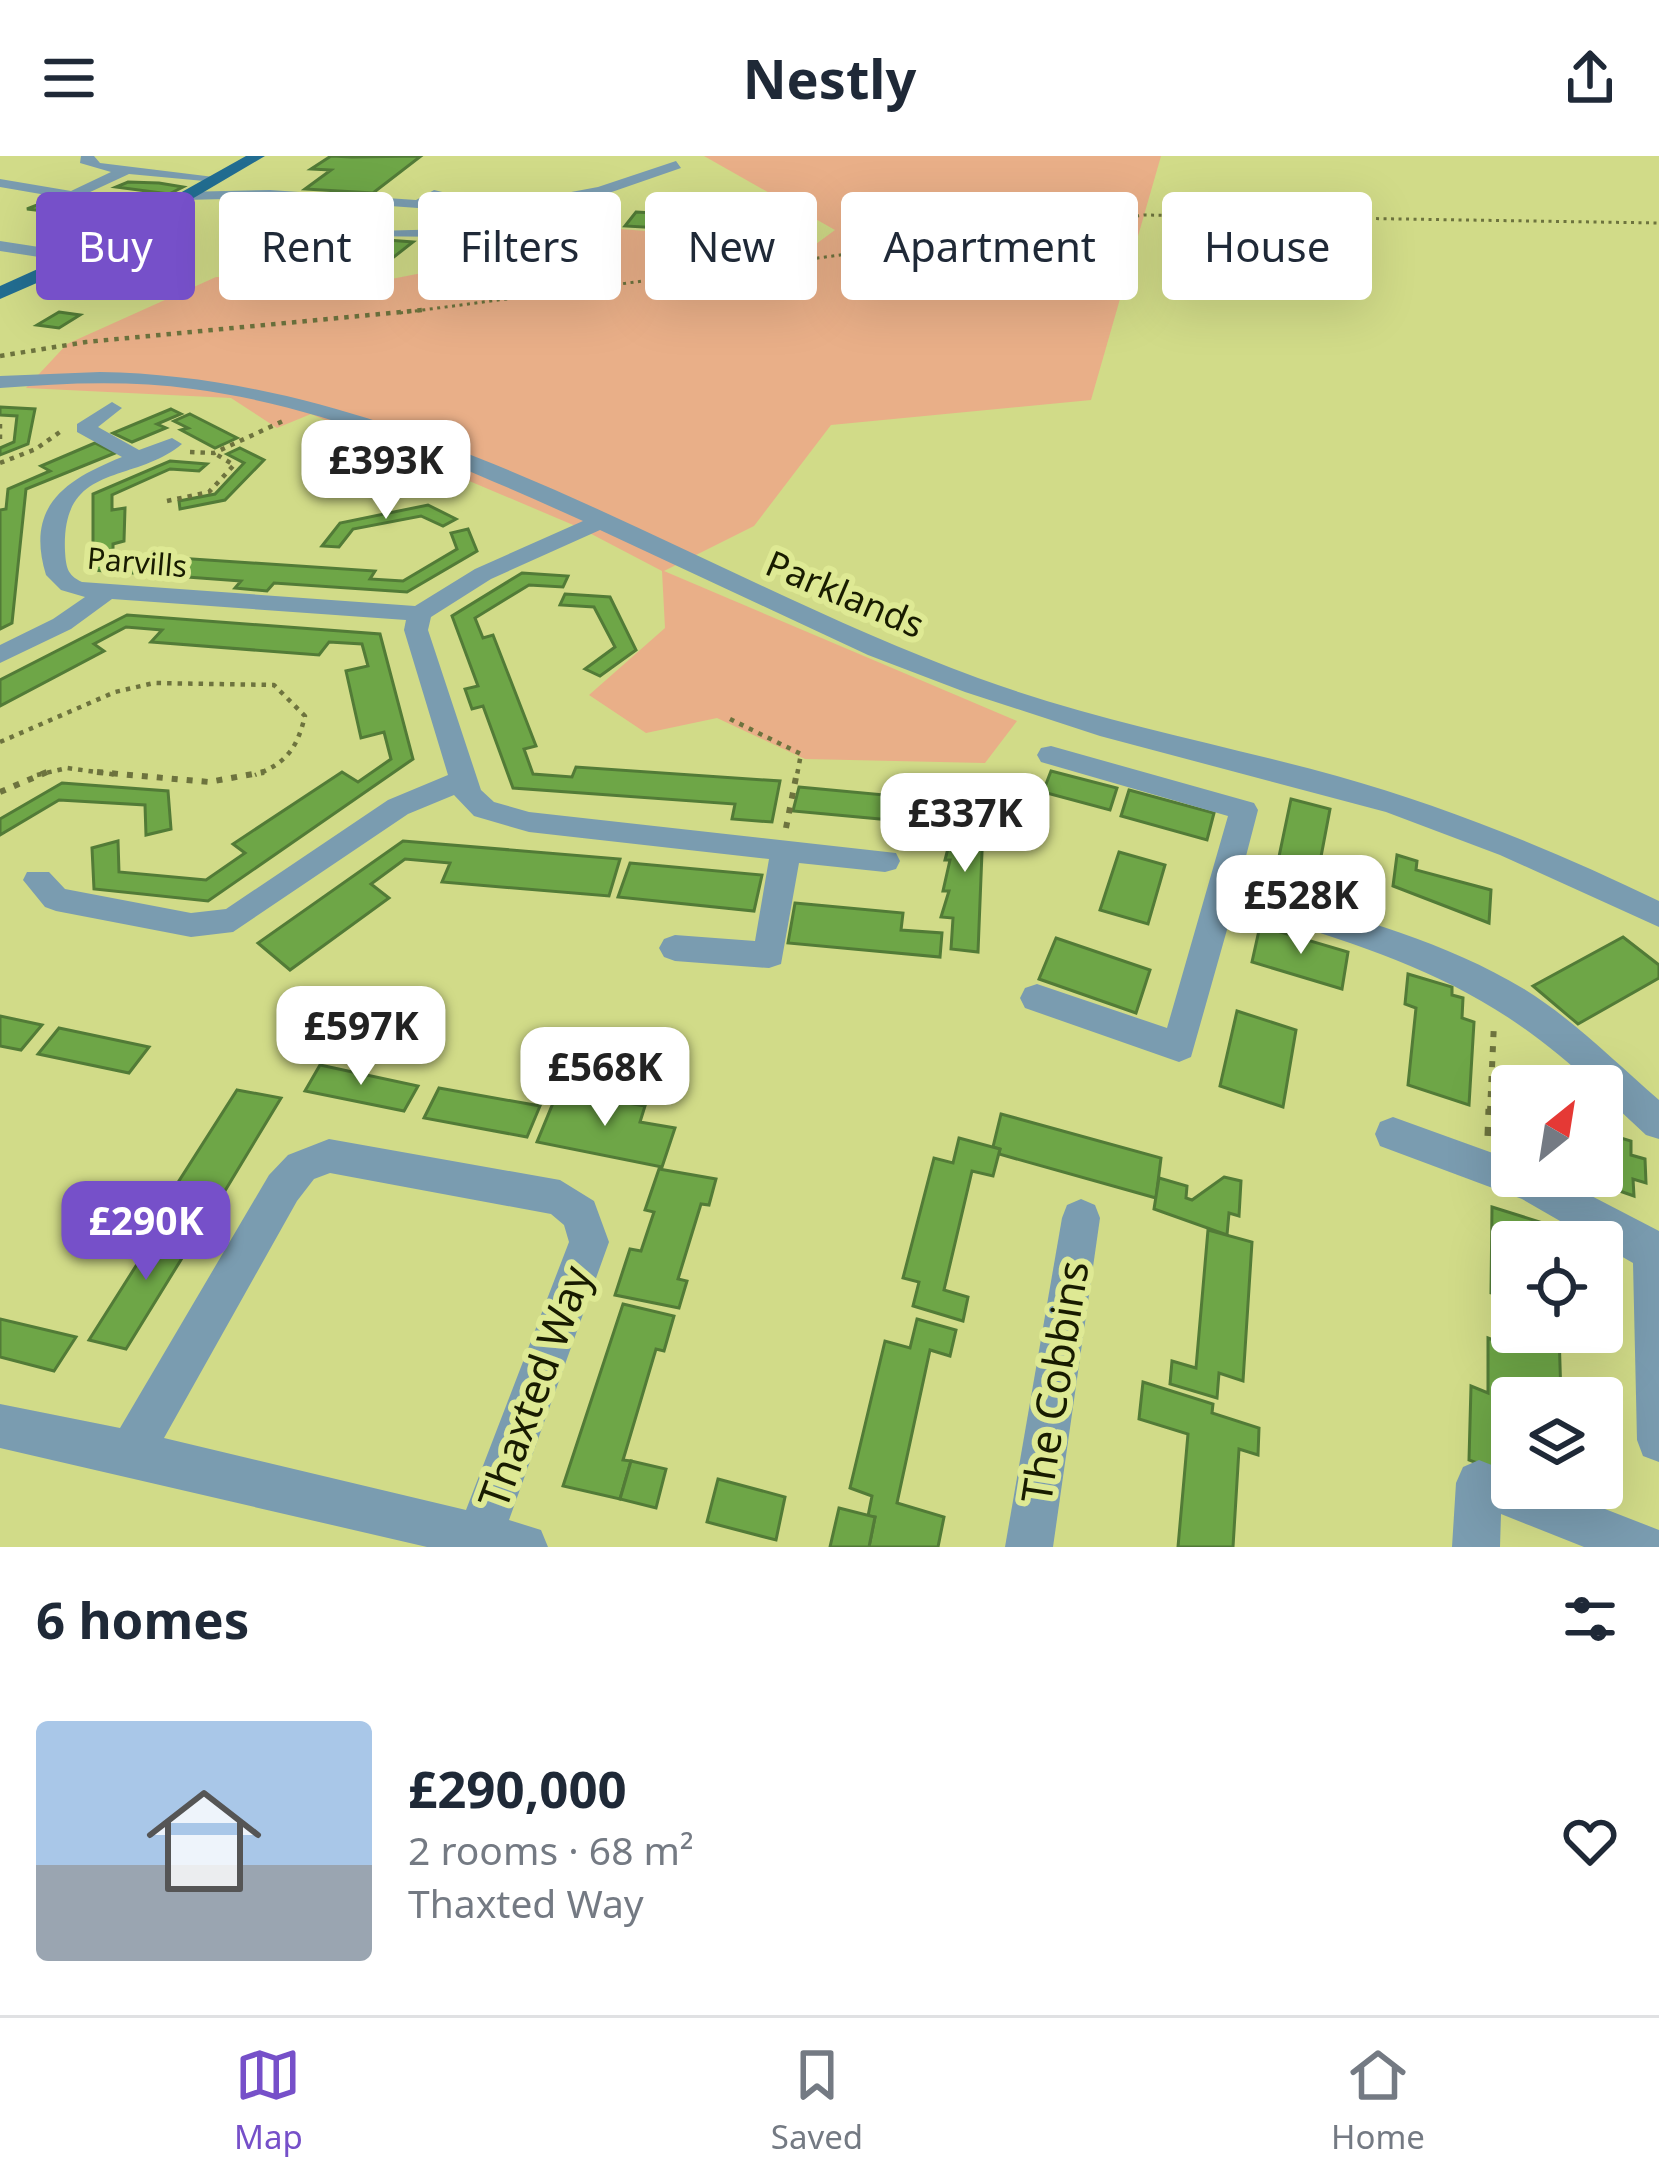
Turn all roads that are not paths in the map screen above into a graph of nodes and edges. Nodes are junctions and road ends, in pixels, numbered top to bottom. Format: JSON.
{"nodes":[{"id":1,"x":88,"y":156,"type":"edge"},
{"id":2,"x":257,"y":156,"type":"edge"},
{"id":3,"x":676,"y":165,"type":"dead end"},
{"id":4,"x":125,"y":171,"type":"junction"},
{"id":5,"x":215,"y":178,"type":"junction"},
{"id":6,"x":0,"y":183,"type":"edge"},
{"id":7,"x":42,"y":192,"type":"edge"},
{"id":8,"x":80,"y":192,"type":"edge"},
{"id":9,"x":191,"y":192,"type":"edge"},
{"id":10,"x":394,"y":233,"type":"edge"},
{"id":11,"x":0,"y":246,"type":"edge"},
{"id":12,"x":36,"y":252,"type":"edge"},
{"id":13,"x":36,"y":277,"type":"edge"},
{"id":14,"x":0,"y":293,"type":"edge"},
{"id":15,"x":0,"y":382,"type":"edge"},
{"id":16,"x":112,"y":408,"type":"dead end"},
{"id":17,"x":172,"y":444,"type":"road end"},
{"id":18,"x":139,"y":458,"type":"junction"},
{"id":19,"x":600,"y":522,"type":"junction"},
{"id":20,"x":107,"y":592,"type":"junction"},
{"id":21,"x":420,"y":614,"type":"junction"},
{"id":22,"x":0,"y":655,"type":"edge"},
{"id":23,"x":1051,"y":755,"type":"dead end"},
{"id":24,"x":462,"y":780,"type":"junction"},
{"id":25,"x":787,"y":849,"type":"junction"},
{"id":26,"x":884,"y":861,"type":"dead end"},
{"id":27,"x":38,"y":880,"type":"dead end"},
{"id":28,"x":1222,"y":890,"type":"junction"},
{"id":29,"x":1659,"y":915,"type":"edge"},
{"id":30,"x":675,"y":948,"type":"dead end"},
{"id":31,"x":1037,"y":998,"type":"dead end"},
{"id":32,"x":1659,"y":1123,"type":"edge"},
{"id":33,"x":1394,"y":1134,"type":"dead end"},
{"id":34,"x":1081,"y":1218,"type":"dead end"},
{"id":35,"x":1656,"y":1252,"type":"edge"},
{"id":36,"x":0,"y":1426,"type":"edge"},
{"id":37,"x":1659,"y":1440,"type":"edge"},
{"id":38,"x":131,"y":1453,"type":"junction"},
{"id":39,"x":502,"y":1541,"type":"edge"},
{"id":40,"x":1028,"y":1547,"type":"edge"},
{"id":41,"x":1476,"y":1547,"type":"edge"},
{"id":42,"x":1645,"y":1547,"type":"edge"}],
"edges":[{"from":1,"to":4,"type":"street"},
{"from":2,"to":5,"type":"main road"},
{"from":3,"to":10,"type":"street"},
{"from":4,"to":5,"type":"street"},
{"from":4,"to":8,"type":"street"},
{"from":5,"to":9,"type":"main road"},
{"from":6,"to":7,"type":"street"},
{"from":11,"to":12,"type":"street"},
{"from":13,"to":14,"type":"main road"},
{"from":15,"to":19,"type":"street","name":"Parklands"},
{"from":16,"to":18,"type":"street"},
{"from":17,"to":18,"type":"street","name":"Parvills"},
{"from":18,"to":20,"type":"street","name":"Parvills"},
{"from":19,"to":21,"type":"street"},
{"from":19,"to":29,"type":"street","name":"Parklands"},
{"from":20,"to":21,"type":"street","name":"Parvills"},
{"from":20,"to":22,"type":"street"},
{"from":21,"to":24,"type":"street"},
{"from":23,"to":28,"type":"street"},
{"from":24,"to":25,"type":"street"},
{"from":24,"to":27,"type":"street"},
{"from":25,"to":26,"type":"street"},
{"from":25,"to":30,"type":"street"},
{"from":28,"to":31,"type":"street"},
{"from":28,"to":32,"type":"street"},
{"from":33,"to":35,"type":"street"},
{"from":34,"to":40,"type":"street","name":"The Cobbins"},
{"from":35,"to":37,"type":"street"},
{"from":36,"to":38,"type":"street","name":"Thaxted Way"},
{"from":38,"to":39,"type":"street","name":"Thaxted Way"},
{"from":38,"to":39,"type":"street","name":"Thaxted Way"},
{"from":41,"to":42,"type":"street"}]}
